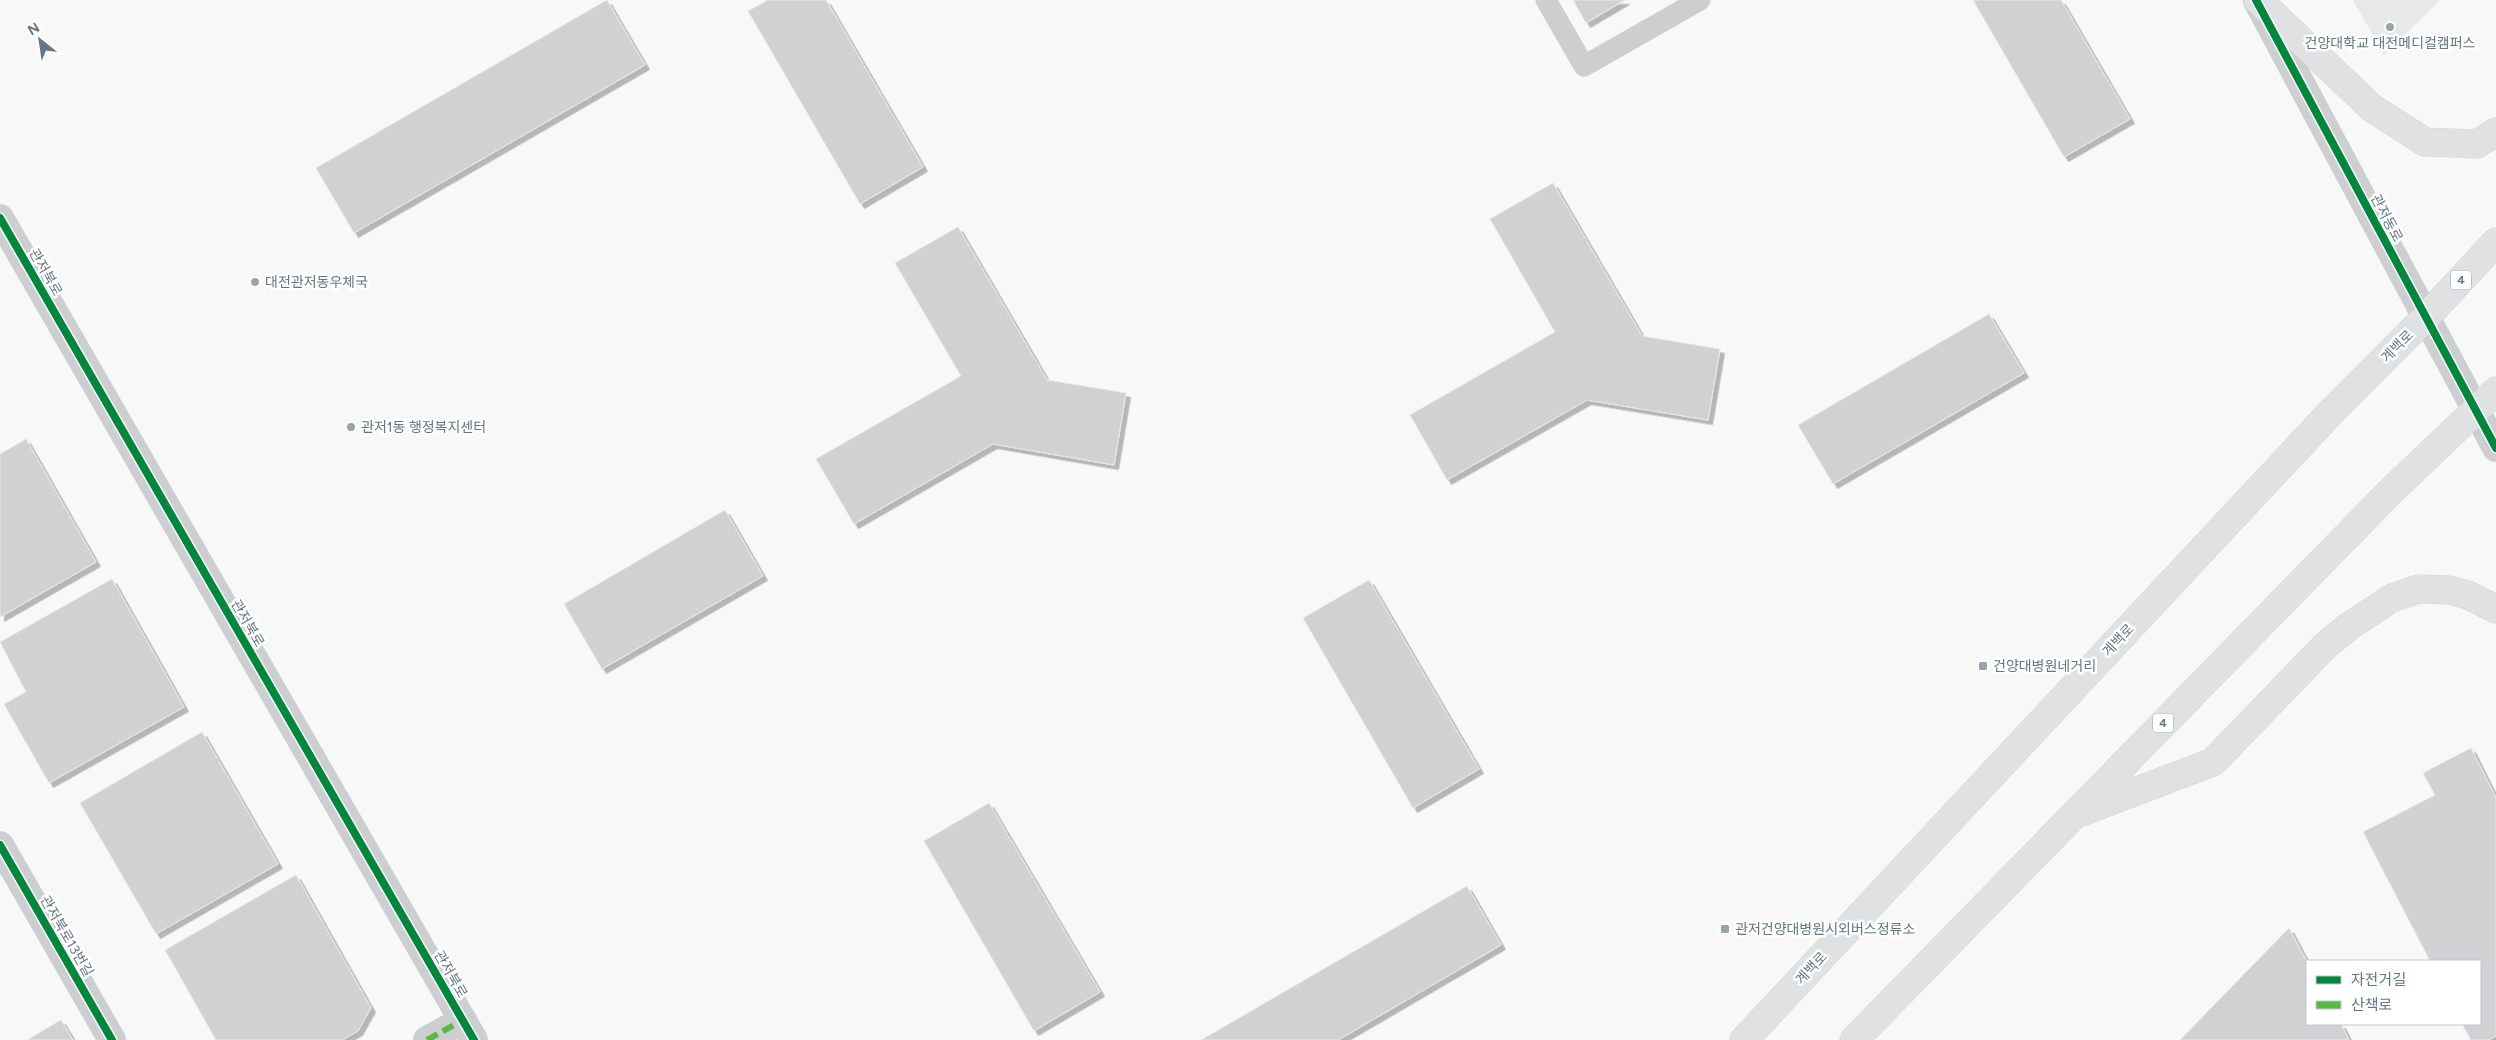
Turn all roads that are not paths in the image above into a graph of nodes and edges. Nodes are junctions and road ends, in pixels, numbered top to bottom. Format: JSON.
{"nodes":[{"id":1,"x":1546,"y":0,"type":"edge"},
{"id":2,"x":1700,"y":0,"type":"edge"},
{"id":3,"x":2257,"y":0,"type":"edge"},
{"id":4,"x":2496,"y":132,"type":"edge"},
{"id":5,"x":0,"y":218,"type":"edge"},
{"id":6,"x":2496,"y":242,"type":"edge"},
{"id":7,"x":2426,"y":317,"type":"junction"},
{"id":8,"x":2496,"y":391,"type":"edge"},
{"id":9,"x":2476,"y":410,"type":"junction"},
{"id":10,"x":2496,"y":448,"type":"edge"},
{"id":11,"x":2496,"y":609,"type":"edge"},
{"id":12,"x":2071,"y":817,"type":"junction"},
{"id":13,"x":0,"y":845,"type":"edge"},
{"id":14,"x":468,"y":1030,"type":"edge"},
{"id":15,"x":112,"y":1040,"type":"edge"},
{"id":16,"x":427,"y":1040,"type":"edge"},
{"id":17,"x":1744,"y":1040,"type":"edge"},
{"id":18,"x":1854,"y":1040,"type":"edge"}],
"edges":[{"from":1,"to":2,"type":"lane"},
{"from":3,"to":4,"type":"main road"},
{"from":3,"to":7,"type":"street","name":"관저동로"},
{"from":5,"to":14,"type":"street","name":"관저북로"},
{"from":6,"to":7,"type":"main road","name":"계백로","number":"4"},
{"from":7,"to":9,"type":"street","name":"관저동로"},
{"from":7,"to":17,"type":"main road","name":"계백로","number":"4"},
{"from":8,"to":9,"type":"main road","number":"4"},
{"from":9,"to":10,"type":"street","name":"관저동로"},
{"from":9,"to":12,"type":"main road","number":"4"},
{"from":11,"to":12,"type":"main road"},
{"from":12,"to":18,"type":"main road","number":"4"},
{"from":13,"to":15,"type":"street","name":"관저북로13번길"},
{"from":14,"to":16,"type":"street"}]}
